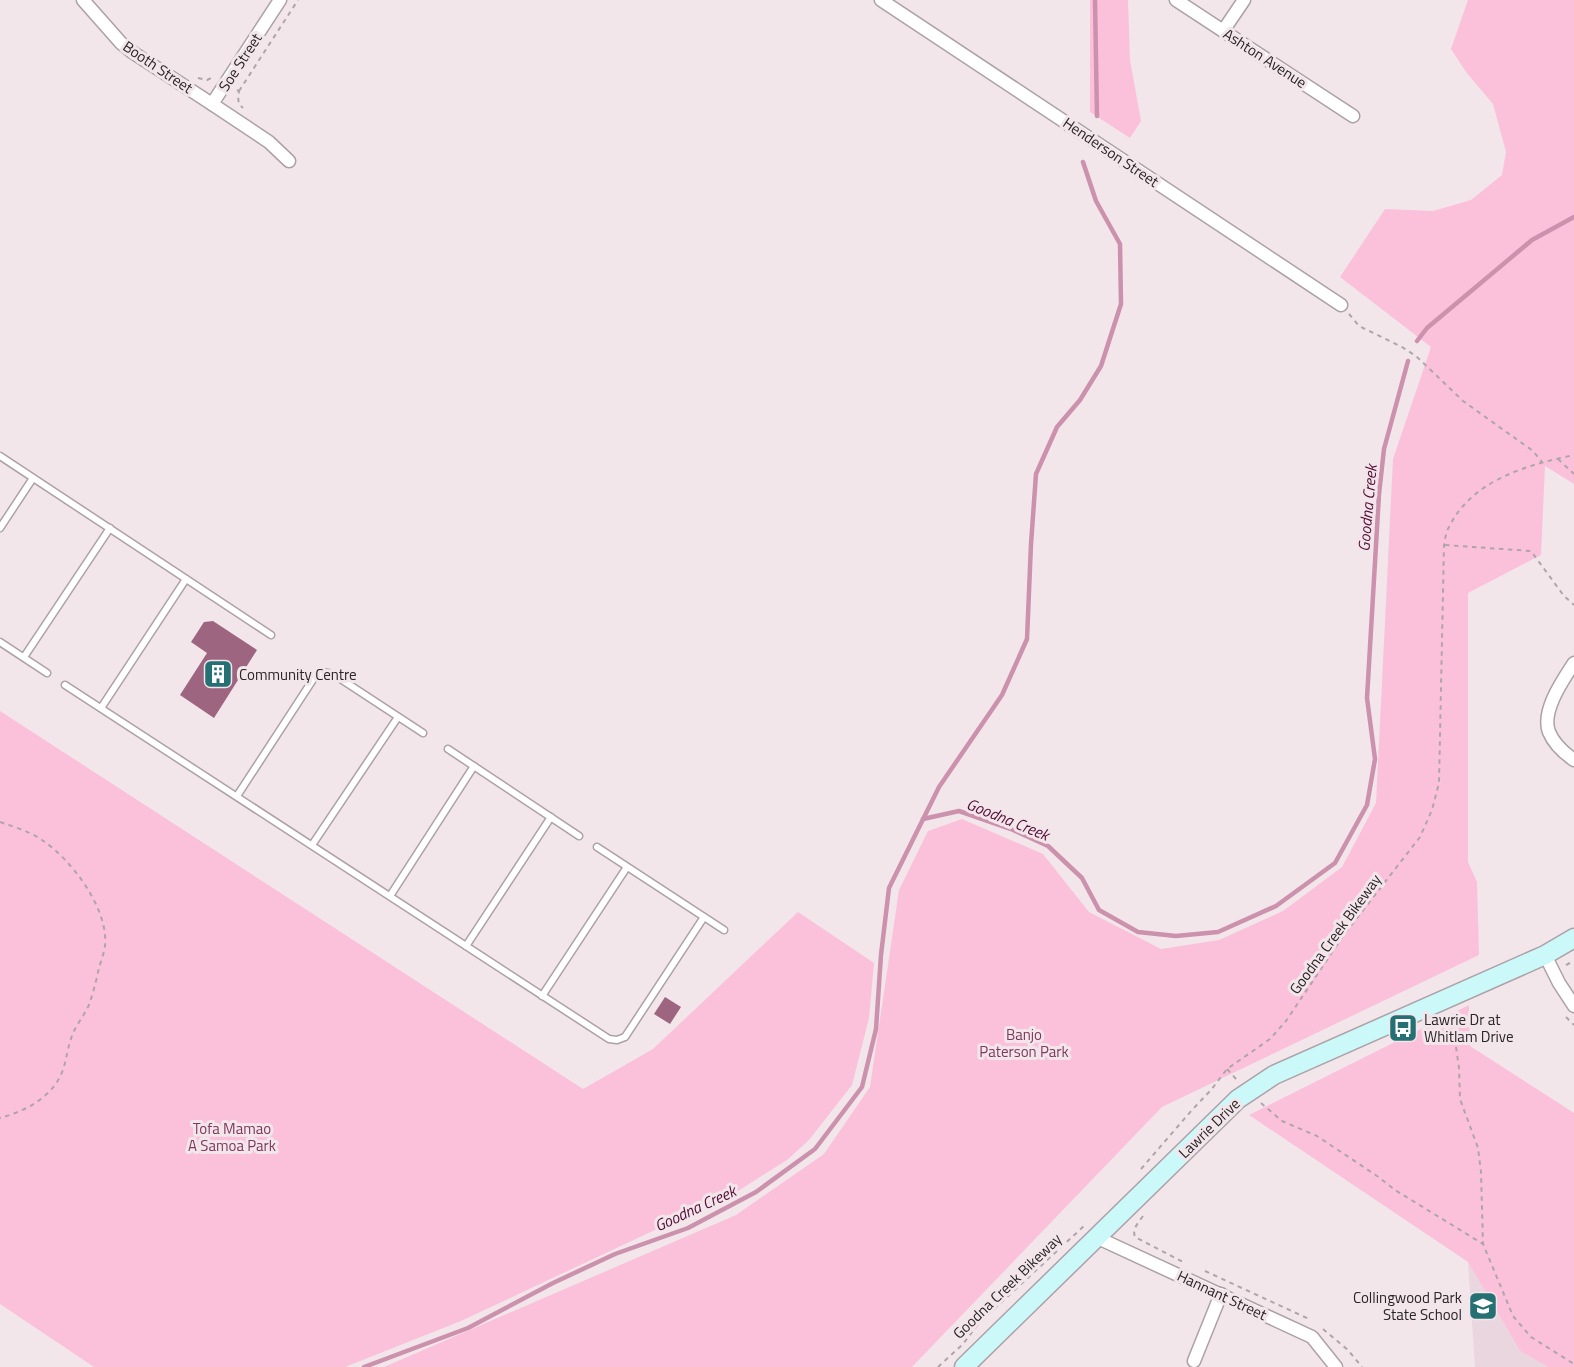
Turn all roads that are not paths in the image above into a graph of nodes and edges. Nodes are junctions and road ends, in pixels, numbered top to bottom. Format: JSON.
{"nodes":[{"id":1,"x":83,"y":0,"type":"edge"},
{"id":2,"x":280,"y":0,"type":"edge"},
{"id":3,"x":881,"y":0,"type":"edge"},
{"id":4,"x":1176,"y":0,"type":"edge"},
{"id":5,"x":1244,"y":0,"type":"edge"},
{"id":6,"x":1223,"y":31,"type":"junction"},
{"id":7,"x":212,"y":104,"type":"junction"},
{"id":8,"x":1353,"y":116,"type":"dead end"},
{"id":9,"x":289,"y":161,"type":"dead end"},
{"id":10,"x":1341,"y":305,"type":"road end"},
{"id":11,"x":0,"y":456,"type":"edge"},
{"id":12,"x":33,"y":478,"type":"junction"},
{"id":13,"x":0,"y":528,"type":"edge"},
{"id":14,"x":110,"y":528,"type":"junction"},
{"id":15,"x":186,"y":579,"type":"junction"},
{"id":16,"x":271,"y":635,"type":"dead end"},
{"id":17,"x":0,"y":642,"type":"edge"},
{"id":18,"x":24,"y":657,"type":"junction"},
{"id":19,"x":1574,"y":663,"type":"edge"},
{"id":20,"x":47,"y":673,"type":"dead end"},
{"id":21,"x":65,"y":685,"type":"dead end"},
{"id":22,"x":101,"y":708,"type":"junction"},
{"id":23,"x":398,"y":717,"type":"junction"},
{"id":24,"x":423,"y":733,"type":"dead end"},
{"id":25,"x":448,"y":749,"type":"dead end"},
{"id":26,"x":1574,"y":760,"type":"edge"},
{"id":27,"x":474,"y":766,"type":"junction"},
{"id":28,"x":237,"y":796,"type":"junction"},
{"id":29,"x":551,"y":817,"type":"junction"},
{"id":30,"x":579,"y":836,"type":"dead end"},
{"id":31,"x":312,"y":845,"type":"junction"},
{"id":32,"x":597,"y":847,"type":"dead end"},
{"id":33,"x":627,"y":867,"type":"junction"},
{"id":34,"x":390,"y":896,"type":"junction"},
{"id":35,"x":704,"y":917,"type":"junction"},
{"id":36,"x":724,"y":930,"type":"dead end"},
{"id":37,"x":1574,"y":938,"type":"edge"},
{"id":38,"x":466,"y":946,"type":"junction"},
{"id":39,"x":1545,"y":955,"type":"junction"},
{"id":40,"x":542,"y":996,"type":"junction"},
{"id":41,"x":1574,"y":1006,"type":"edge"},
{"id":42,"x":1098,"y":1238,"type":"junction"},
{"id":43,"x":1221,"y":1294,"type":"junction"},
{"id":44,"x":1194,"y":1361,"type":"dead end"},
{"id":45,"x":964,"y":1367,"type":"edge"},
{"id":46,"x":1336,"y":1367,"type":"edge"}],
"edges":[{"from":1,"to":7,"type":"street","name":"Booth Street"},
{"from":2,"to":7,"type":"street","name":"Soe Street"},
{"from":3,"to":10,"type":"street","name":"Henderson Street"},
{"from":4,"to":6,"type":"street","name":"Ashton Avenue"},
{"from":5,"to":6,"type":"street"},
{"from":6,"to":8,"type":"street","name":"Ashton Avenue"},
{"from":7,"to":9,"type":"street","name":"Soe Street"},
{"from":11,"to":12,"type":"lane"},
{"from":12,"to":13,"type":"lane"},
{"from":12,"to":14,"type":"lane"},
{"from":14,"to":15,"type":"lane"},
{"from":14,"to":18,"type":"lane"},
{"from":15,"to":16,"type":"lane"},
{"from":15,"to":22,"type":"lane"},
{"from":17,"to":18,"type":"lane"},
{"from":18,"to":20,"type":"lane"},
{"from":19,"to":26,"type":"street"},
{"from":21,"to":22,"type":"lane"},
{"from":22,"to":28,"type":"lane"},
{"from":23,"to":24,"type":"lane"},
{"from":23,"to":28,"type":"lane"},
{"from":23,"to":31,"type":"lane"},
{"from":25,"to":27,"type":"lane"},
{"from":27,"to":29,"type":"lane"},
{"from":27,"to":34,"type":"lane"},
{"from":28,"to":31,"type":"lane"},
{"from":29,"to":30,"type":"lane"},
{"from":29,"to":38,"type":"lane"},
{"from":31,"to":34,"type":"lane"},
{"from":32,"to":33,"type":"lane"},
{"from":33,"to":35,"type":"lane"},
{"from":33,"to":40,"type":"lane"},
{"from":34,"to":38,"type":"lane"},
{"from":35,"to":36,"type":"lane"},
{"from":35,"to":40,"type":"lane"},
{"from":37,"to":39,"type":"street","name":"Lawrie Drive"},
{"from":38,"to":40,"type":"lane"},
{"from":39,"to":41,"type":"street"},
{"from":39,"to":42,"type":"street","name":"Lawrie Drive"},
{"from":42,"to":43,"type":"street","name":"Hannant Street"},
{"from":42,"to":45,"type":"street","name":"Lawrie Drive"},
{"from":43,"to":44,"type":"street"},
{"from":43,"to":46,"type":"street","name":"Hannant Street"}]}
